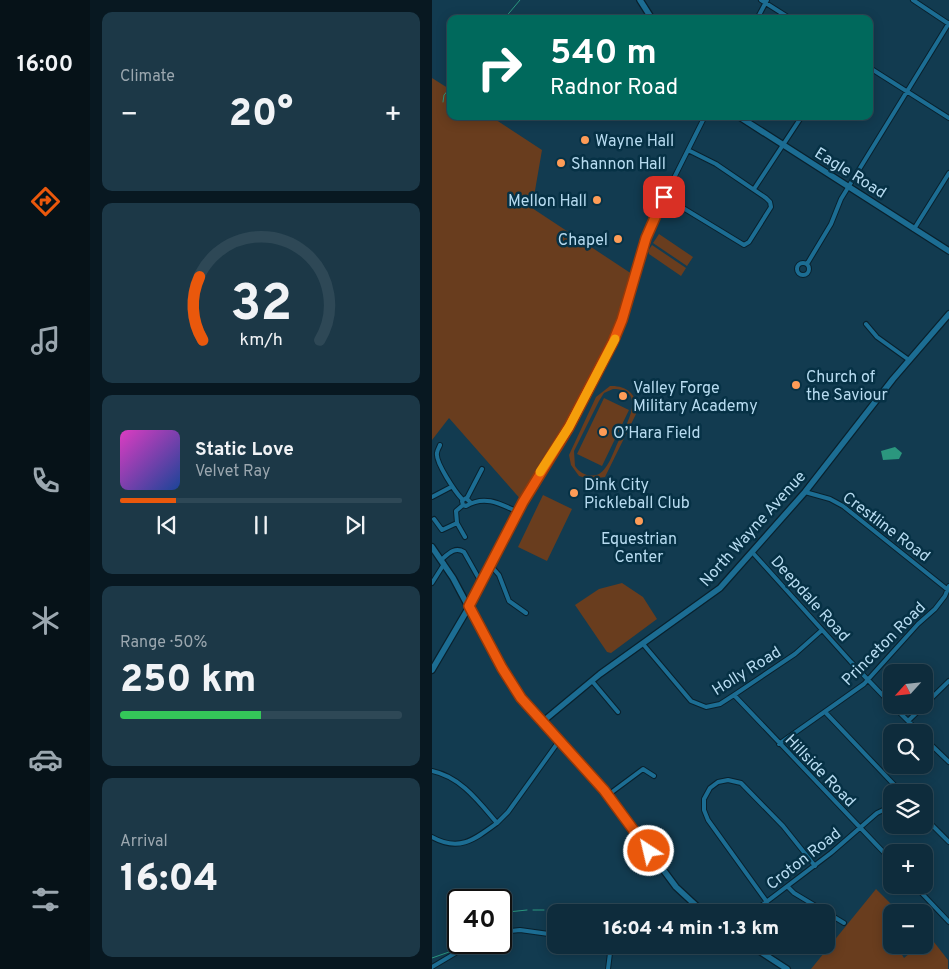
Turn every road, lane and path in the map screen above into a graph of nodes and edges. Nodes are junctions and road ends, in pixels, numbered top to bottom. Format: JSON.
{"nodes":[{"id":1,"x":640,"y":0,"type":"edge"},
{"id":2,"x":913,"y":0,"type":"edge"},
{"id":3,"x":765,"y":1,"type":"edge"},
{"id":4,"x":649,"y":15,"type":"edge"},
{"id":5,"x":759,"y":15,"type":"edge"},
{"id":6,"x":785,"y":15,"type":"edge"},
{"id":7,"x":948,"y":24,"type":"edge"},
{"id":8,"x":873,"y":70,"type":"edge"},
{"id":9,"x":907,"y":91,"type":"junction"},
{"id":10,"x":948,"y":118,"type":"edge"},
{"id":11,"x":703,"y":120,"type":"edge"},
{"id":12,"x":744,"y":120,"type":"edge"},
{"id":13,"x":799,"y":120,"type":"edge"},
{"id":14,"x":783,"y":145,"type":"junction"},
{"id":15,"x":688,"y":150,"type":"junction"},
{"id":16,"x":948,"y":173,"type":"edge"},
{"id":17,"x":849,"y":187,"type":"junction"},
{"id":18,"x":754,"y":189,"type":"junction"},
{"id":19,"x":664,"y":197,"type":"junction"},
{"id":20,"x":914,"y":229,"type":"junction"},
{"id":21,"x":948,"y":251,"type":"edge"},
{"id":22,"x":806,"y":264,"type":"dead end"},
{"id":23,"x":948,"y":314,"type":"edge"},
{"id":24,"x":866,"y":324,"type":"dead end"},
{"id":25,"x":909,"y":360,"type":"junction"},
{"id":26,"x":440,"y":445,"type":"dead end"},
{"id":27,"x":482,"y":469,"type":"dead end"},
{"id":28,"x":451,"y":487,"type":"junction"},
{"id":29,"x":805,"y":492,"type":"junction"},
{"id":30,"x":432,"y":497,"type":"edge"},
{"id":31,"x":462,"y":499,"type":"junction"},
{"id":32,"x":469,"y":500,"type":"junction"},
{"id":33,"x":462,"y":505,"type":"junction"},
{"id":34,"x":518,"y":512,"type":"junction"},
{"id":35,"x":434,"y":519,"type":"dead end"},
{"id":36,"x":457,"y":523,"type":"junction"},
{"id":37,"x":465,"y":537,"type":"dead end"},
{"id":38,"x":432,"y":547,"type":"edge"},
{"id":39,"x":752,"y":552,"type":"junction"},
{"id":40,"x":442,"y":562,"type":"junction"},
{"id":41,"x":491,"y":566,"type":"junction"},
{"id":42,"x":432,"y":583,"type":"edge"},
{"id":43,"x":482,"y":584,"type":"junction"},
{"id":44,"x":948,"y":588,"type":"edge"},
{"id":45,"x":469,"y":606,"type":"junction"},
{"id":46,"x":526,"y":613,"type":"dead end"},
{"id":47,"x":478,"y":622,"type":"junction"},
{"id":48,"x":458,"y":625,"type":"junction"},
{"id":49,"x":822,"y":630,"type":"junction"},
{"id":50,"x":643,"y":644,"type":"junction"},
{"id":51,"x":432,"y":670,"type":"edge"},
{"id":52,"x":868,"y":680,"type":"junction"},
{"id":53,"x":592,"y":681,"type":"junction"},
{"id":54,"x":948,"y":683,"type":"edge"},
{"id":55,"x":734,"y":695,"type":"junction"},
{"id":56,"x":883,"y":696,"type":"edge"},
{"id":57,"x":618,"y":712,"type":"dead end"},
{"id":58,"x":826,"y":713,"type":"junction"},
{"id":59,"x":901,"y":714,"type":"edge"},
{"id":60,"x":908,"y":721,"type":"junction"},
{"id":61,"x":541,"y":722,"type":"junction"},
{"id":62,"x":911,"y":724,"type":"edge"},
{"id":63,"x":559,"y":741,"type":"junction"},
{"id":64,"x":779,"y":744,"type":"junction"},
{"id":65,"x":933,"y":747,"type":"edge"},
{"id":66,"x":948,"y":762,"type":"edge"},
{"id":67,"x":432,"y":771,"type":"edge"},
{"id":68,"x":654,"y":776,"type":"dead end"},
{"id":69,"x":893,"y":784,"type":"edge"},
{"id":70,"x":608,"y":795,"type":"junction"},
{"id":71,"x":883,"y":810,"type":"edge"},
{"id":72,"x":497,"y":823,"type":"junction"},
{"id":73,"x":933,"y":826,"type":"edge"},
{"id":74,"x":860,"y":828,"type":"junction"},
{"id":75,"x":432,"y":837,"type":"edge"},
{"id":76,"x":948,"y":842,"type":"edge"},
{"id":77,"x":883,"y":852,"type":"edge"},
{"id":78,"x":815,"y":866,"type":"junction"},
{"id":79,"x":788,"y":887,"type":"junction"},
{"id":80,"x":922,"y":894,"type":"edge"},
{"id":81,"x":767,"y":902,"type":"junction"},
{"id":82,"x":694,"y":904,"type":"edge"},
{"id":83,"x":764,"y":904,"type":"edge"},
{"id":84,"x":948,"y":922,"type":"edge"},
{"id":85,"x":844,"y":923,"type":"dead end"},
{"id":86,"x":512,"y":931,"type":"edge"},
{"id":87,"x":547,"y":934,"type":"edge"},
{"id":88,"x":454,"y":954,"type":"edge"},
{"id":89,"x":610,"y":954,"type":"edge"},
{"id":90,"x":764,"y":954,"type":"edge"},
{"id":91,"x":432,"y":967,"type":"edge"},
{"id":92,"x":608,"y":969,"type":"edge"},
{"id":93,"x":786,"y":969,"type":"edge"}],
"edges":[{"from":1,"to":4,"type":"street"},
{"from":2,"to":7,"type":"street"},
{"from":3,"to":5,"type":"street"},
{"from":3,"to":6,"type":"street"},
{"from":7,"to":9,"type":"street"},
{"from":8,"to":9,"type":"street"},
{"from":9,"to":10,"type":"street"},
{"from":9,"to":17,"type":"street"},
{"from":11,"to":15,"type":"street"},
{"from":12,"to":14,"type":"street","name":"Eagle Road"},
{"from":13,"to":14,"type":"street"},
{"from":14,"to":17,"type":"street","name":"Eagle Road"},
{"from":14,"to":18,"type":"street"},
{"from":15,"to":18,"type":"street"},
{"from":15,"to":19,"type":"street"},
{"from":16,"to":20,"type":"street"},
{"from":17,"to":20,"type":"street","name":"Eagle Road"},
{"from":17,"to":22,"type":"street"},
{"from":18,"to":19,"type":"street"},
{"from":19,"to":34,"type":"street"},
{"from":20,"to":21,"type":"street","name":"Eagle Road"},
{"from":23,"to":25,"type":"street","name":"North Wayne Avenue"},
{"from":24,"to":25,"type":"street"},
{"from":25,"to":29,"type":"street","name":"North Wayne Avenue"},
{"from":26,"to":28,"type":"street"},
{"from":27,"to":32,"type":"street"},
{"from":28,"to":30,"type":"street"},
{"from":28,"to":31,"type":"street"},
{"from":29,"to":39,"type":"street","name":"North Wayne Avenue"},
{"from":29,"to":44,"type":"street","name":"Crestline Road"},
{"from":31,"to":32,"type":"street"},
{"from":31,"to":33,"type":"street"},
{"from":32,"to":33,"type":"street"},
{"from":32,"to":34,"type":"street"},
{"from":33,"to":36,"type":"street"},
{"from":34,"to":41,"type":"street"},
{"from":35,"to":36,"type":"street"},
{"from":36,"to":37,"type":"street"},
{"from":38,"to":40,"type":"street"},
{"from":39,"to":49,"type":"street","name":"Deepdale Road"},
{"from":39,"to":50,"type":"street","name":"North Wayne Avenue"},
{"from":40,"to":42,"type":"street"},
{"from":40,"to":43,"type":"street"},
{"from":40,"to":45,"type":"street"},
{"from":41,"to":43,"type":"street"},
{"from":41,"to":46,"type":"street"},
{"from":43,"to":45,"type":"street"},
{"from":44,"to":52,"type":"street","name":"Princeton Road"},
{"from":45,"to":47,"type":"street"},
{"from":45,"to":48,"type":"street"},
{"from":47,"to":48,"type":"street"},
{"from":47,"to":61,"type":"street"},
{"from":48,"to":51,"type":"street"},
{"from":49,"to":52,"type":"street","name":"Deepdale Road"},
{"from":49,"to":55,"type":"street","name":"Holly Road"},
{"from":50,"to":53,"type":"street","name":"North Wayne Avenue"},
{"from":50,"to":55,"type":"street","name":"Holly Road"},
{"from":52,"to":56,"type":"street","name":"Deepdale Road"},
{"from":52,"to":58,"type":"street","name":"Princeton Road"},
{"from":53,"to":57,"type":"street"},
{"from":53,"to":61,"type":"street","name":"North Wayne Avenue"},
{"from":54,"to":60,"type":"street"},
{"from":55,"to":64,"type":"street","name":"Hillside Road"},
{"from":58,"to":64,"type":"street","name":"Princeton Road"},
{"from":58,"to":69,"type":"street"},
{"from":59,"to":60,"type":"street","name":"Deepdale Road"},
{"from":60,"to":62,"type":"street","name":"Deepdale Road"},
{"from":61,"to":63,"type":"street"},
{"from":63,"to":70,"type":"street"},
{"from":63,"to":72,"type":"street"},
{"from":64,"to":74,"type":"street","name":"Hillside Road"},
{"from":65,"to":66,"type":"street"},
{"from":67,"to":72,"type":"street"},
{"from":68,"to":70,"type":"street"},
{"from":70,"to":82,"type":"street"},
{"from":71,"to":74,"type":"street","name":"Croton Road"},
{"from":72,"to":75,"type":"street"},
{"from":73,"to":76,"type":"street"},
{"from":74,"to":77,"type":"street","name":"Hillside Road"},
{"from":74,"to":78,"type":"street","name":"Croton Road"},
{"from":78,"to":79,"type":"street","name":"Croton Road"},
{"from":78,"to":81,"type":"street"},
{"from":79,"to":81,"type":"street","name":"Croton Road"},
{"from":79,"to":85,"type":"street"},
{"from":80,"to":84,"type":"street"},
{"from":81,"to":83,"type":"street","name":"Croton Road"},
{"from":86,"to":87,"type":"street"},
{"from":88,"to":91,"type":"street"},
{"from":89,"to":92,"type":"street"},
{"from":90,"to":93,"type":"street"}]}
